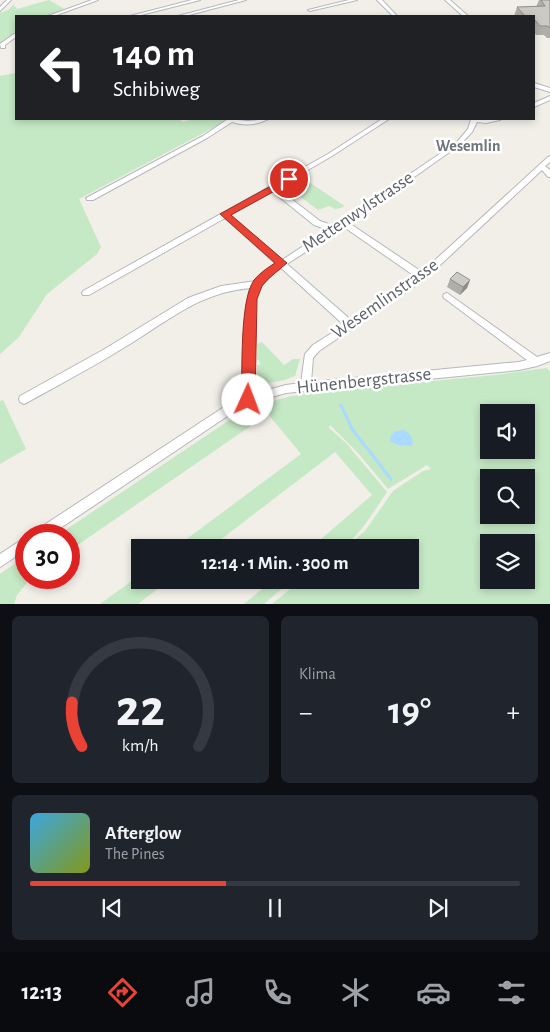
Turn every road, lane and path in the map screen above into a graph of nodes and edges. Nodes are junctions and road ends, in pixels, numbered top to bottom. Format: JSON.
{"nodes":[{"id":1,"x":9,"y":0,"type":"edge"},
{"id":2,"x":96,"y":0,"type":"edge"},
{"id":3,"x":198,"y":0,"type":"edge"},
{"id":4,"x":244,"y":0,"type":"edge"},
{"id":5,"x":355,"y":0,"type":"edge"},
{"id":6,"x":379,"y":0,"type":"edge"},
{"id":7,"x":447,"y":0,"type":"edge"},
{"id":8,"x":0,"y":10,"type":"edge"},
{"id":9,"x":53,"y":15,"type":"edge"},
{"id":10,"x":136,"y":15,"type":"edge"},
{"id":11,"x":184,"y":15,"type":"edge"},
{"id":12,"x":317,"y":15,"type":"edge"},
{"id":13,"x":395,"y":15,"type":"edge"},
{"id":14,"x":465,"y":15,"type":"edge"},
{"id":15,"x":15,"y":36,"type":"edge"},
{"id":16,"x":15,"y":44,"type":"edge"},
{"id":17,"x":1,"y":48,"type":"edge"},
{"id":18,"x":535,"y":85,"type":"edge"},
{"id":19,"x":550,"y":90,"type":"edge"},
{"id":20,"x":550,"y":98,"type":"edge"},
{"id":21,"x":535,"y":105,"type":"edge"},
{"id":22,"x":230,"y":120,"type":"edge"},
{"id":23,"x":236,"y":120,"type":"edge"},
{"id":24,"x":261,"y":120,"type":"edge"},
{"id":25,"x":385,"y":120,"type":"edge"},
{"id":26,"x":474,"y":120,"type":"edge"},
{"id":27,"x":550,"y":158,"type":"edge"},
{"id":28,"x":541,"y":167,"type":"junction"},
{"id":29,"x":550,"y":174,"type":"edge"},
{"id":30,"x":272,"y":188,"type":"junction"},
{"id":31,"x":90,"y":198,"type":"dead end"},
{"id":32,"x":224,"y":214,"type":"junction"},
{"id":33,"x":344,"y":223,"type":"junction"},
{"id":34,"x":335,"y":229,"type":"junction"},
{"id":35,"x":282,"y":263,"type":"junction"},
{"id":36,"x":422,"y":277,"type":"junction"},
{"id":37,"x":258,"y":284,"type":"junction"},
{"id":38,"x":86,"y":292,"type":"dead end"},
{"id":39,"x":448,"y":296,"type":"dead end"},
{"id":40,"x":350,"y":325,"type":"junction"},
{"id":41,"x":550,"y":357,"type":"edge"},
{"id":42,"x":536,"y":362,"type":"junction"},
{"id":43,"x":306,"y":386,"type":"junction"},
{"id":44,"x":24,"y":399,"type":"dead end"},
{"id":45,"x":248,"y":400,"type":"junction"},
{"id":46,"x":56,"y":524,"type":"edge"},
{"id":47,"x":15,"y":551,"type":"edge"},
{"id":48,"x":0,"y":561,"type":"edge"}],
"edges":[{"from":1,"to":8,"type":"street"},
{"from":2,"to":9,"type":"street"},
{"from":3,"to":10,"type":"street"},
{"from":4,"to":11,"type":"street"},
{"from":5,"to":12,"type":"street"},
{"from":6,"to":13,"type":"street"},
{"from":7,"to":14,"type":"street"},
{"from":15,"to":17,"type":"street"},
{"from":16,"to":17,"type":"street"},
{"from":18,"to":19,"type":"street"},
{"from":20,"to":21,"type":"street"},
{"from":22,"to":31,"type":"street"},
{"from":23,"to":24,"type":"street"},
{"from":25,"to":30,"type":"street"},
{"from":26,"to":33,"type":"street","name":"Mettenwylstrasse"},
{"from":27,"to":28,"type":"street","name":"Wesemlinstrasse"},
{"from":28,"to":29,"type":"street"},
{"from":28,"to":36,"type":"street","name":"Wesemlinstrasse"},
{"from":30,"to":32,"type":"street"},
{"from":30,"to":34,"type":"street"},
{"from":32,"to":35,"type":"street"},
{"from":32,"to":38,"type":"street"},
{"from":33,"to":34,"type":"street","name":"Mettenwylstrasse"},
{"from":33,"to":36,"type":"street"},
{"from":34,"to":35,"type":"street","name":"Mettenwylstrasse"},
{"from":35,"to":37,"type":"street","name":"Mettenwylstrasse"},
{"from":35,"to":40,"type":"street"},
{"from":36,"to":40,"type":"street","name":"Wesemlinstrasse"},
{"from":37,"to":44,"type":"street"},
{"from":37,"to":45,"type":"street","name":"Mettenwylstrasse"},
{"from":39,"to":42,"type":"street"},
{"from":40,"to":43,"type":"street","name":"Wesemlinstrasse"},
{"from":41,"to":42,"type":"street","name":"Hünenbergstrasse"},
{"from":42,"to":43,"type":"street","name":"Hünenbergstrasse"},
{"from":43,"to":45,"type":"street","name":"Hünenbergstrasse"},
{"from":45,"to":46,"type":"street","name":"Hünenbergstrasse"},
{"from":47,"to":48,"type":"street"}]}
